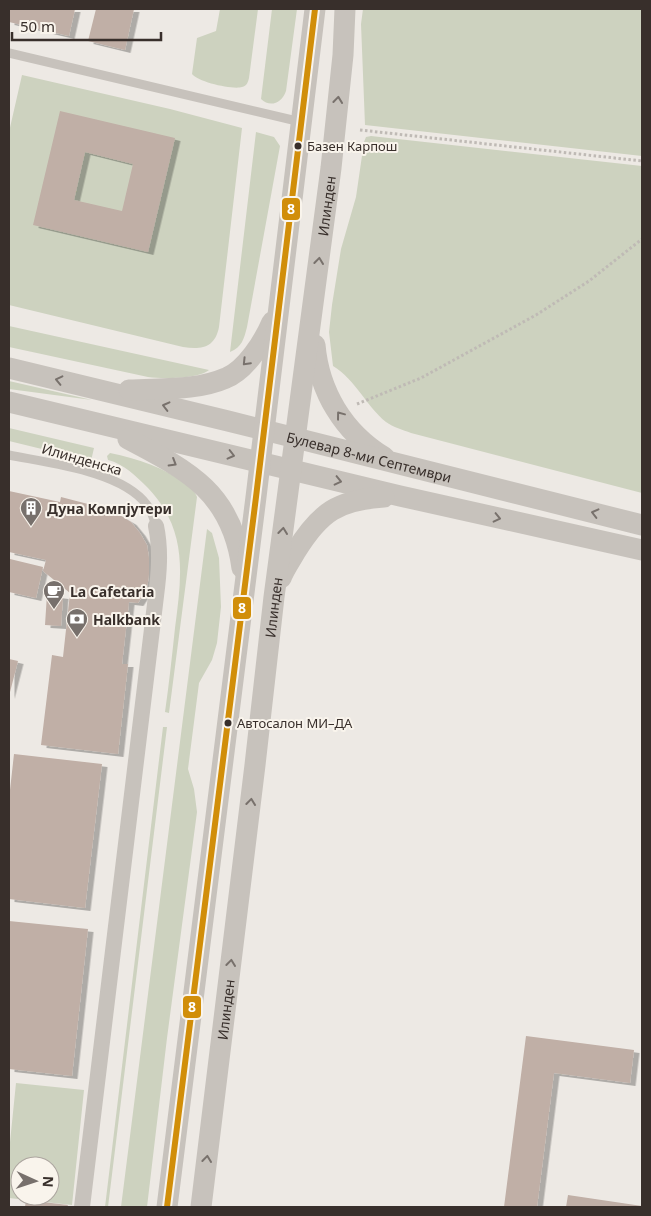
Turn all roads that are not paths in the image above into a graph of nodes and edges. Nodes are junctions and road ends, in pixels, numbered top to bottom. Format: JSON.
{"nodes":[{"id":1,"x":315,"y":9,"type":"edge"},
{"id":2,"x":345,"y":9,"type":"edge"},
{"id":3,"x":9,"y":53,"type":"edge"},
{"id":4,"x":301,"y":122,"type":"junction"},
{"id":5,"x":279,"y":306,"type":"junction"},
{"id":6,"x":313,"y":310,"type":"junction"},
{"id":7,"x":9,"y":368,"type":"edge"},
{"id":8,"x":107,"y":391,"type":"junction"},
{"id":9,"x":9,"y":402,"type":"edge"},
{"id":10,"x":99,"y":424,"type":"junction"},
{"id":11,"x":264,"y":430,"type":"junction"},
{"id":12,"x":295,"y":438,"type":"junction"},
{"id":13,"x":9,"y":454,"type":"edge"},
{"id":14,"x":260,"y":462,"type":"junction"},
{"id":15,"x":404,"y":466,"type":"junction"},
{"id":16,"x":291,"y":470,"type":"junction"},
{"id":17,"x":400,"y":496,"type":"junction"},
{"id":18,"x":642,"y":525,"type":"edge"},
{"id":19,"x":156,"y":526,"type":"joint"},
{"id":20,"x":642,"y":550,"type":"edge"},
{"id":21,"x":244,"y":594,"type":"junction"},
{"id":22,"x":274,"y":597,"type":"junction"},
{"id":23,"x":82,"y":1207,"type":"edge"},
{"id":24,"x":167,"y":1207,"type":"edge"},
{"id":25,"x":201,"y":1207,"type":"edge"}],
"edges":[{"from":1,"to":4,"type":"street"},
{"from":6,"to":2,"type":"street","name":"Илинден","one_way":true},
{"from":3,"to":4,"type":"lane"},
{"from":4,"to":5,"type":"street"},
{"from":5,"to":8,"type":"street","one_way":true},
{"from":5,"to":11,"type":"street"},
{"from":6,"to":12,"type":"street","name":"Илинден"},
{"from":15,"to":6,"type":"street","one_way":true},
{"from":8,"to":7,"type":"street","name":"Булевар 8-ми Септември","one_way":true},
{"from":11,"to":8,"type":"street","name":"Булевар 8-ми Септември","one_way":true},
{"from":9,"to":10,"type":"street"},
{"from":10,"to":14,"type":"street","one_way":true},
{"from":10,"to":21,"type":"street","one_way":true},
{"from":11,"to":12,"type":"street","name":"Булевар 8-ми Септември"},
{"from":11,"to":14,"type":"street"},
{"from":12,"to":15,"type":"street","name":"Булевар 8-ми Септември"},
{"from":12,"to":16,"type":"street","name":"Илинден"},
{"from":13,"to":19,"type":"lane","name":"Илинденска"},
{"from":14,"to":16,"type":"street"},
{"from":14,"to":21,"type":"street"},
{"from":18,"to":15,"type":"street","name":"Булевар 8-ми Септември","one_way":true},
{"from":16,"to":17,"type":"street","one_way":true},
{"from":22,"to":16,"type":"street","name":"Илинден","one_way":true},
{"from":17,"to":20,"type":"street","one_way":true},
{"from":17,"to":22,"type":"street"},
{"from":19,"to":23,"type":"street"},
{"from":21,"to":24,"type":"street"},
{"from":25,"to":22,"type":"street","name":"Илинден","one_way":true}]}
